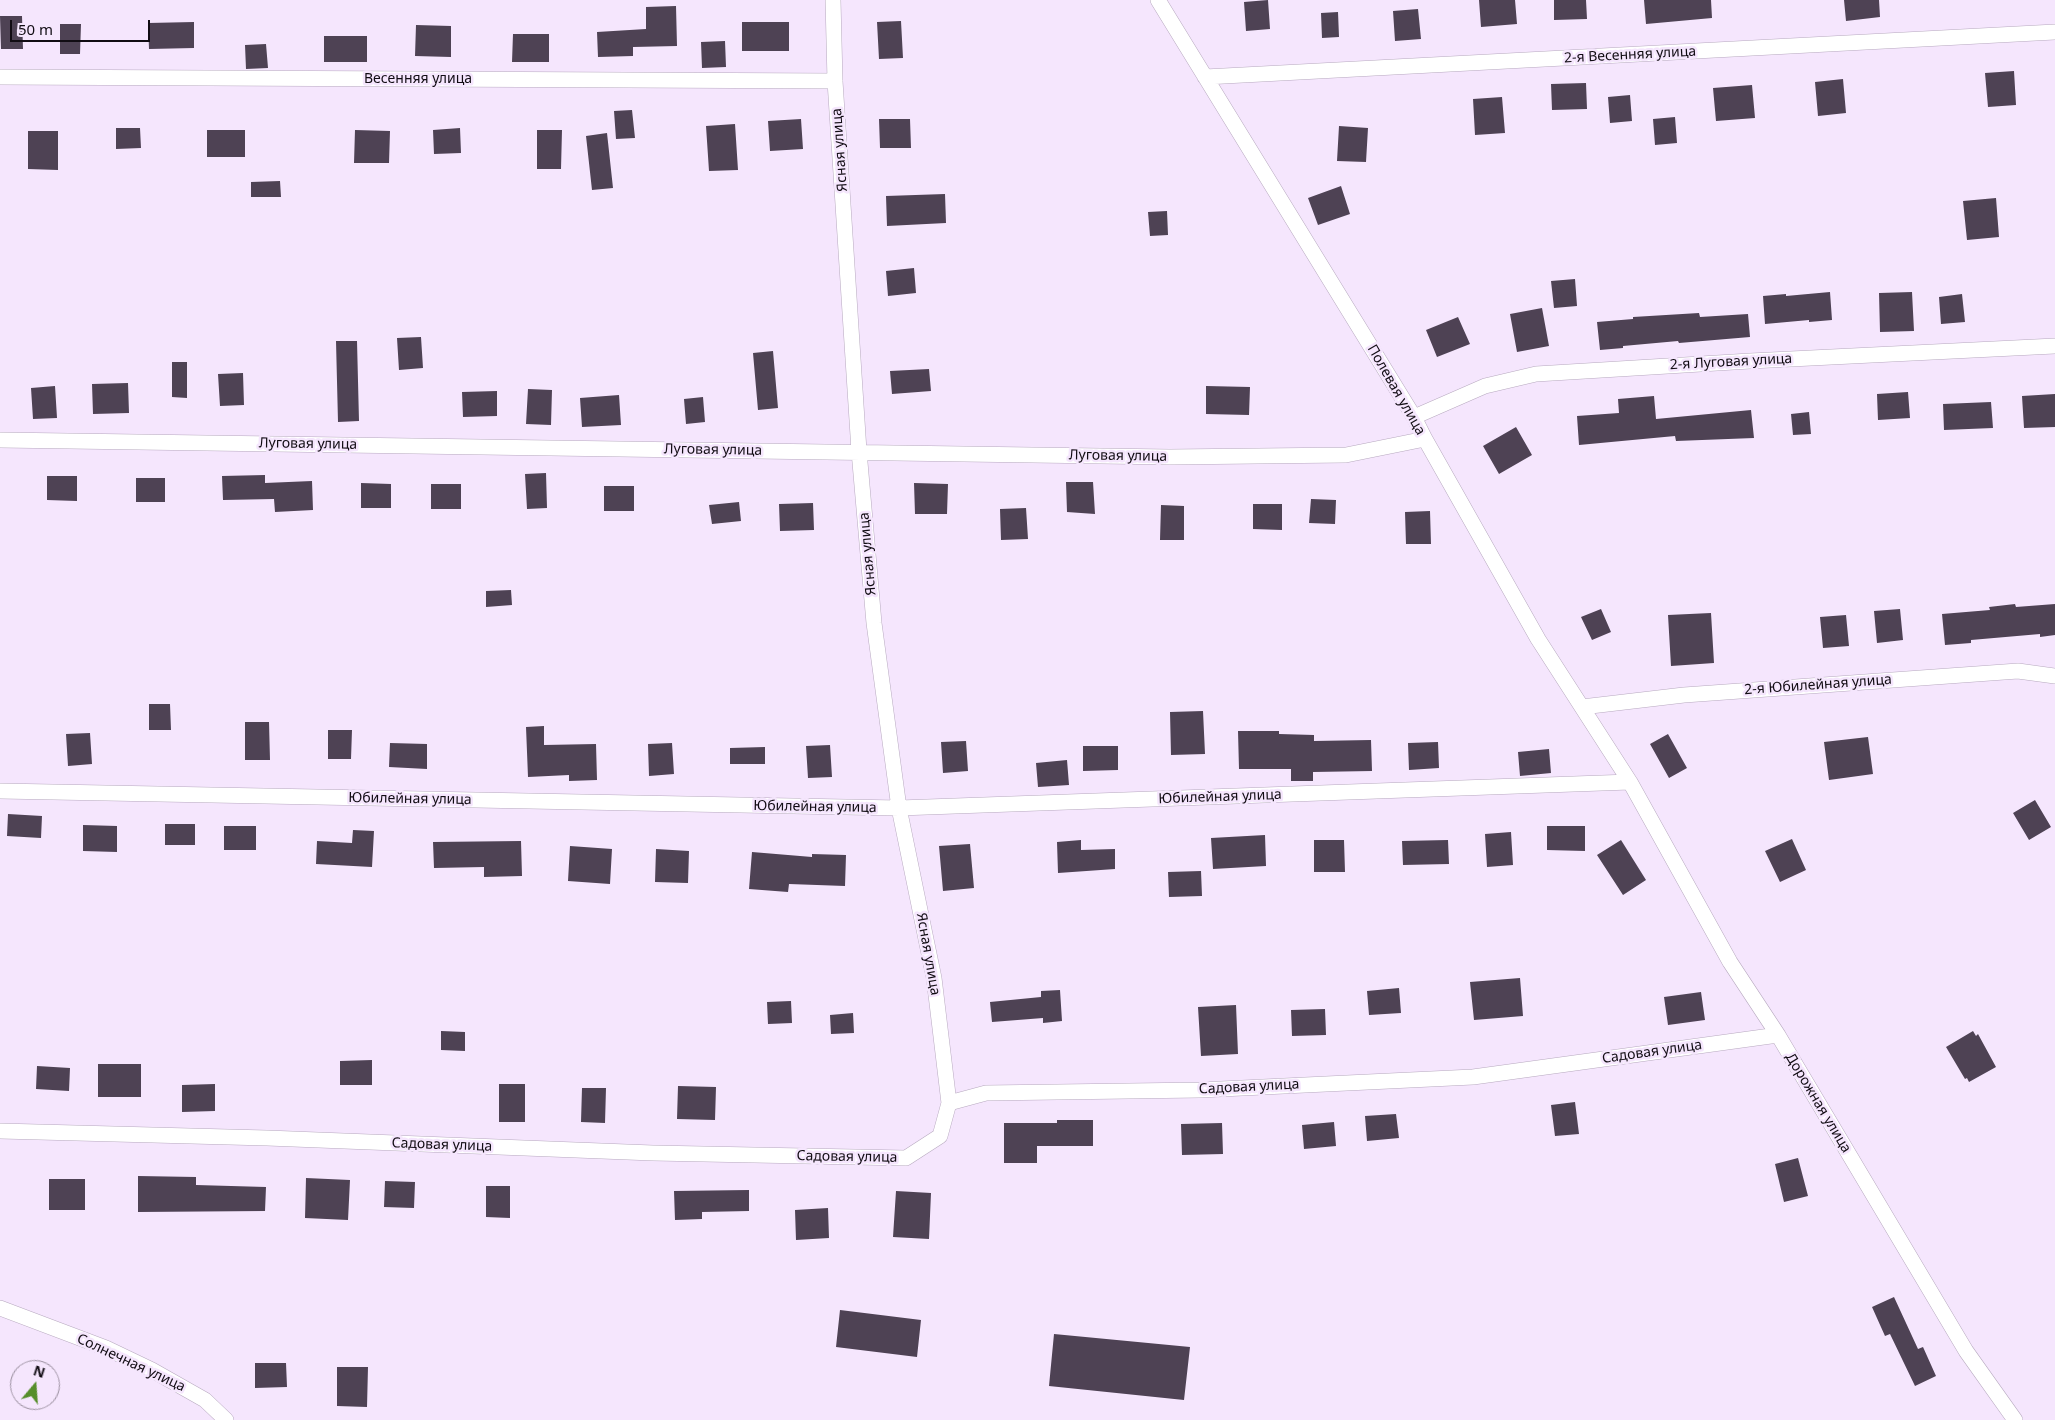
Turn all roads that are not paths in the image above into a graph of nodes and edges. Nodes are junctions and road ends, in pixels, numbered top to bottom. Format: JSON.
{"nodes":[{"id":1,"x":833,"y":0,"type":"edge"},
{"id":2,"x":1158,"y":0,"type":"edge"},
{"id":3,"x":2055,"y":32,"type":"edge"},
{"id":4,"x":0,"y":77,"type":"edge"},
{"id":5,"x":1205,"y":77,"type":"junction"},
{"id":6,"x":835,"y":81,"type":"junction"},
{"id":7,"x":2055,"y":346,"type":"edge"},
{"id":8,"x":1414,"y":416,"type":"junction"},
{"id":9,"x":1425,"y":439,"type":"junction"},
{"id":10,"x":0,"y":440,"type":"edge"},
{"id":11,"x":859,"y":451,"type":"junction"},
{"id":12,"x":2055,"y":676,"type":"edge"},
{"id":13,"x":1582,"y":707,"type":"junction"},
{"id":14,"x":1630,"y":782,"type":"junction"},
{"id":15,"x":0,"y":790,"type":"edge"},
{"id":16,"x":899,"y":808,"type":"junction"},
{"id":17,"x":1778,"y":1035,"type":"junction"},
{"id":18,"x":949,"y":1103,"type":"junction"},
{"id":19,"x":0,"y":1131,"type":"edge"},
{"id":20,"x":0,"y":1308,"type":"edge"},
{"id":21,"x":226,"y":1420,"type":"edge"},
{"id":22,"x":2015,"y":1420,"type":"edge"}],
"edges":[{"from":1,"to":6,"type":"street","name":"Ясная улица"},
{"from":2,"to":5,"type":"street","name":"Полевая улица"},
{"from":3,"to":5,"type":"street","name":"2-я Весенняя улица"},
{"from":4,"to":6,"type":"street","name":"Весенняя улица"},
{"from":5,"to":8,"type":"street","name":"Полевая улица"},
{"from":6,"to":11,"type":"street","name":"Ясная улица"},
{"from":7,"to":8,"type":"street","name":"2-я Луговая улица"},
{"from":8,"to":9,"type":"street","name":"Полевая улица"},
{"from":9,"to":11,"type":"street","name":"Луговая улица"},
{"from":9,"to":13,"type":"street","name":"Полевая улица"},
{"from":10,"to":11,"type":"street","name":"Луговая улица"},
{"from":11,"to":16,"type":"street","name":"Ясная улица"},
{"from":12,"to":13,"type":"street","name":"2-я Юбилейная улица"},
{"from":13,"to":14,"type":"street","name":"Полевая улица"},
{"from":14,"to":16,"type":"street","name":"Юбилейная улица"},
{"from":14,"to":17,"type":"street","name":"Дорожная улица"},
{"from":15,"to":16,"type":"street","name":"Юбилейная улица"},
{"from":16,"to":18,"type":"street","name":"Ясная улица"},
{"from":17,"to":18,"type":"street","name":"Садовая улица"},
{"from":17,"to":22,"type":"street","name":"Дорожная улица"},
{"from":18,"to":19,"type":"street","name":"Садовая улица"},
{"from":20,"to":21,"type":"street","name":"Солнечная улица"}]}
